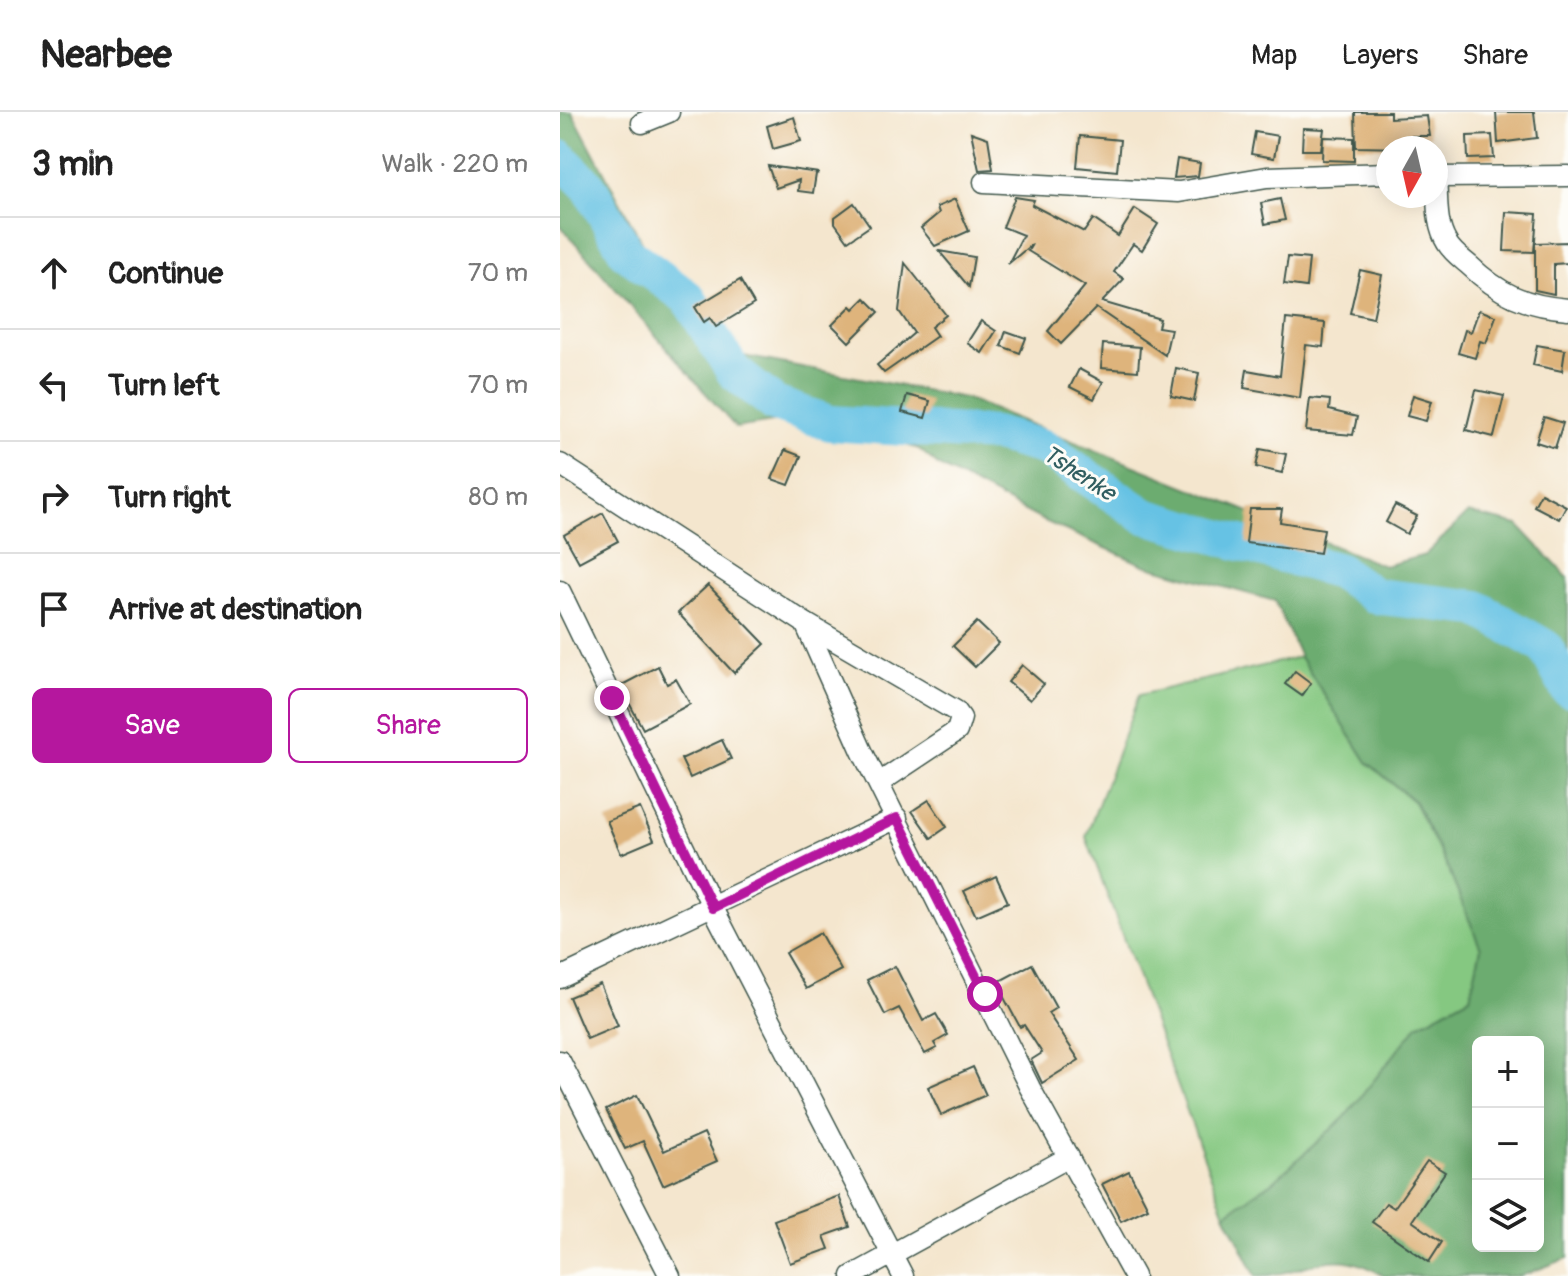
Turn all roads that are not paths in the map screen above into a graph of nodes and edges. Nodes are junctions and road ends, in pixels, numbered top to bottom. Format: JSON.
{"nodes":[{"id":1,"x":669,"y":112,"type":"edge"},
{"id":2,"x":642,"y":123,"type":"dead end"},
{"id":3,"x":1376,"y":173,"type":"edge"},
{"id":4,"x":1568,"y":176,"type":"edge"},
{"id":5,"x":1448,"y":177,"type":"edge"},
{"id":6,"x":984,"y":182,"type":"dead end"},
{"id":7,"x":1438,"y":208,"type":"edge"},
{"id":8,"x":1568,"y":309,"type":"edge"},
{"id":9,"x":560,"y":464,"type":"edge"},
{"id":10,"x":560,"y":591,"type":"edge"},
{"id":11,"x":805,"y":623,"type":"junction"},
{"id":12,"x":879,"y":783,"type":"junction"},
{"id":13,"x":897,"y":818,"type":"junction"},
{"id":14,"x":713,"y":908,"type":"junction"},
{"id":15,"x":560,"y":978,"type":"edge"},
{"id":16,"x":560,"y":1061,"type":"edge"},
{"id":17,"x":1069,"y":1157,"type":"junction"},
{"id":18,"x":892,"y":1254,"type":"junction"},
{"id":19,"x":670,"y":1276,"type":"edge"},
{"id":20,"x":852,"y":1276,"type":"edge"},
{"id":21,"x":903,"y":1276,"type":"edge"},
{"id":22,"x":1134,"y":1276,"type":"edge"}],
"edges":[{"from":1,"to":2,"type":"street"},
{"from":3,"to":6,"type":"street"},
{"from":4,"to":5,"type":"street"},
{"from":7,"to":8,"type":"street"},
{"from":9,"to":11,"type":"street"},
{"from":10,"to":14,"type":"street"},
{"from":11,"to":12,"type":"street"},
{"from":11,"to":12,"type":"street"},
{"from":12,"to":13,"type":"street"},
{"from":13,"to":14,"type":"street"},
{"from":13,"to":17,"type":"street"},
{"from":14,"to":15,"type":"street"},
{"from":14,"to":18,"type":"street"},
{"from":16,"to":19,"type":"street"},
{"from":17,"to":18,"type":"street"},
{"from":17,"to":22,"type":"street"},
{"from":18,"to":20,"type":"street"},
{"from":18,"to":21,"type":"street"}]}
